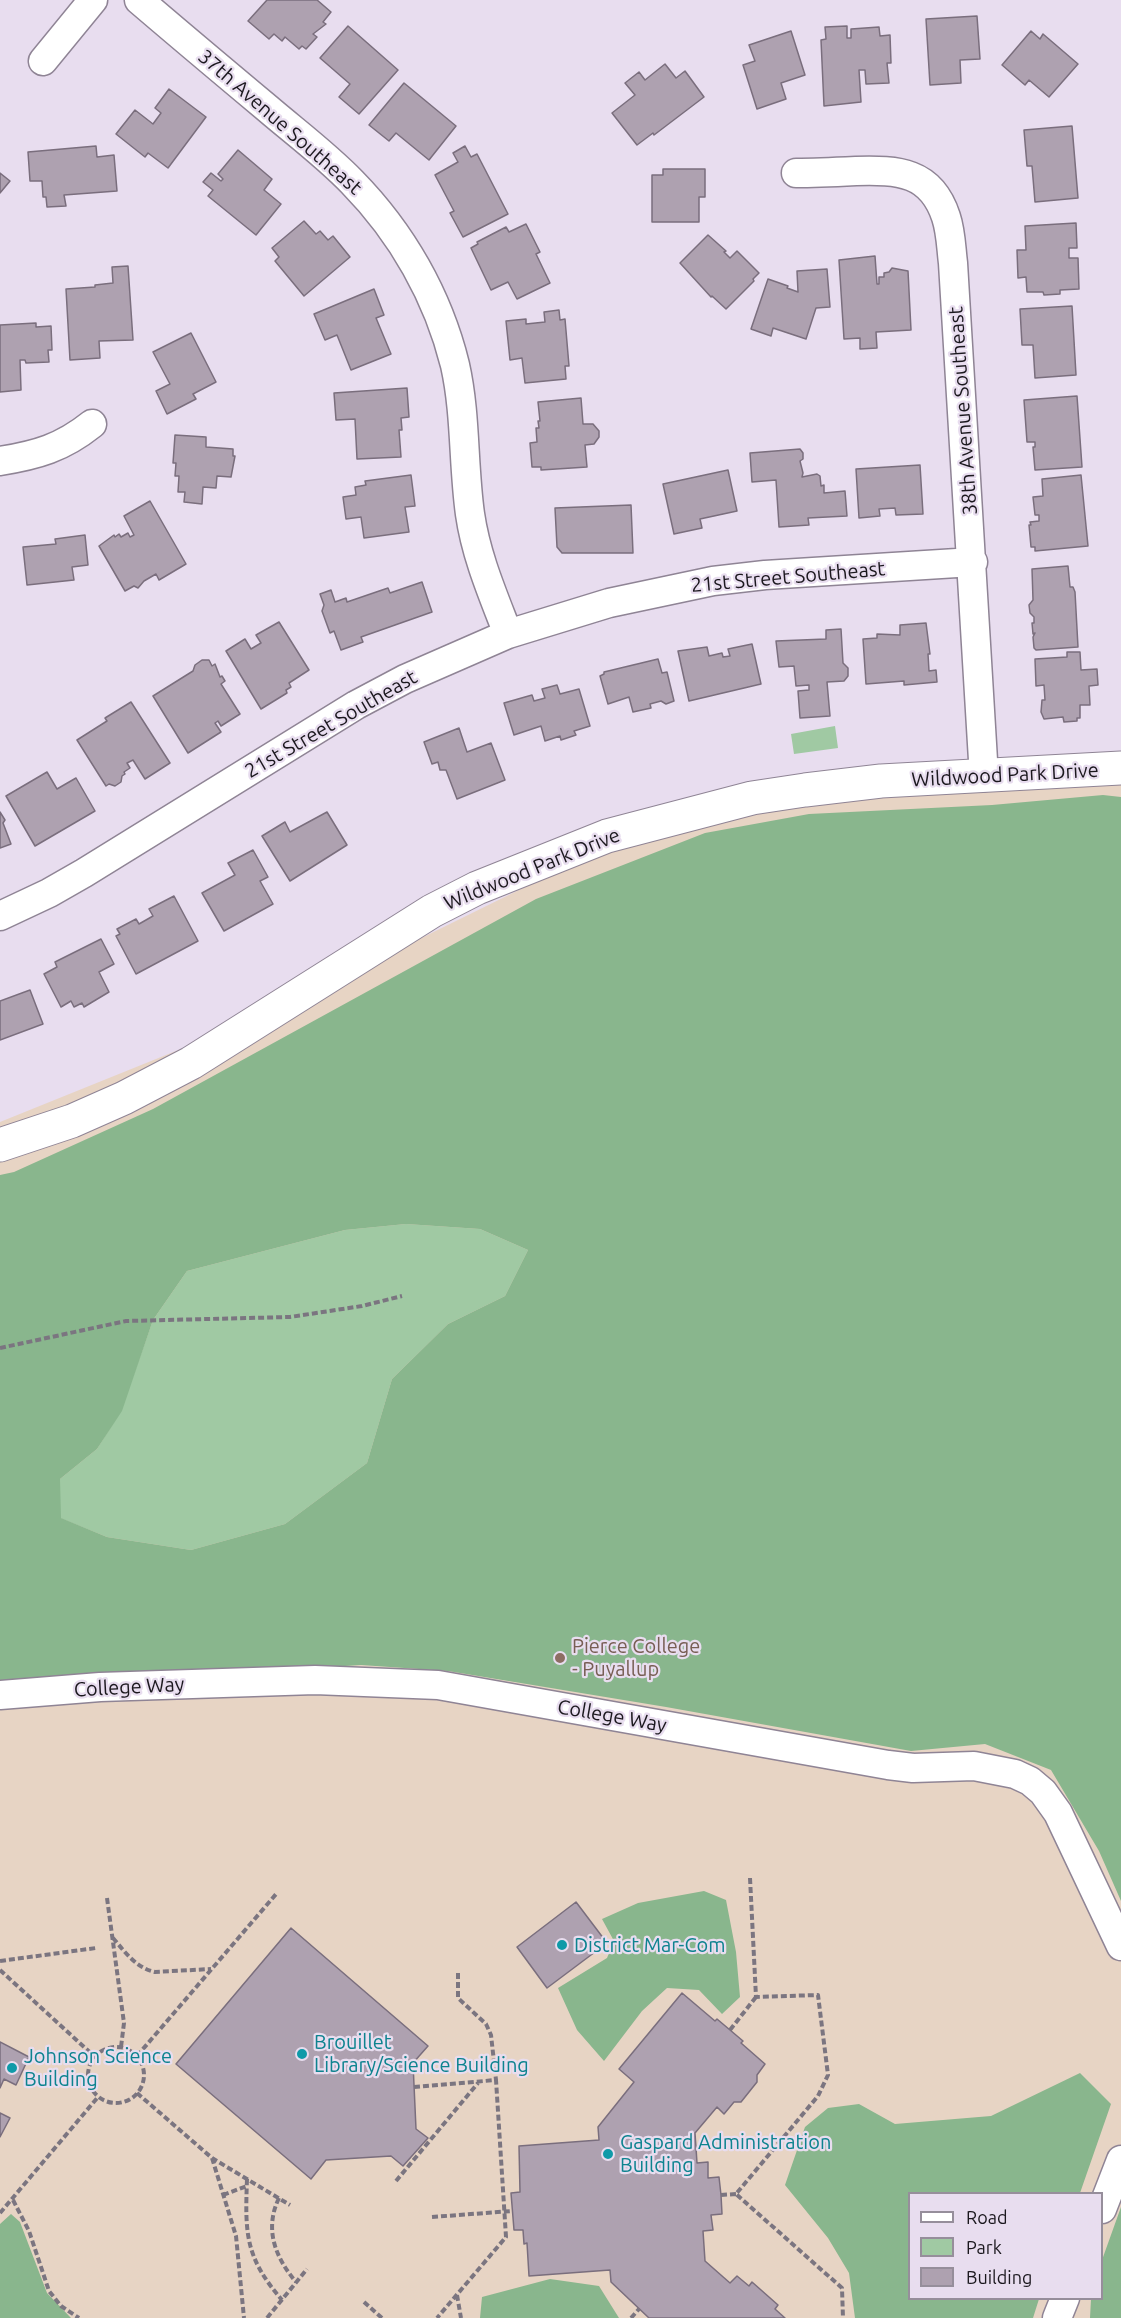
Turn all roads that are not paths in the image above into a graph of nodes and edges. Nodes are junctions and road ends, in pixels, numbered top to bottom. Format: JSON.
{"nodes":[{"id":1,"x":93,"y":0,"type":"edge"},
{"id":2,"x":139,"y":0,"type":"edge"},
{"id":3,"x":43,"y":61,"type":"dead end"},
{"id":4,"x":796,"y":173,"type":"dead end"},
{"id":5,"x":92,"y":424,"type":"dead end"},
{"id":6,"x":0,"y":461,"type":"edge"},
{"id":7,"x":973,"y":562,"type":"junction"},
{"id":8,"x":507,"y":634,"type":"junction"},
{"id":9,"x":1121,"y":768,"type":"edge"},
{"id":10,"x":984,"y":777,"type":"junction"},
{"id":11,"x":0,"y":916,"type":"edge"},
{"id":12,"x":0,"y":1145,"type":"edge"},
{"id":13,"x":0,"y":1695,"type":"edge"},
{"id":14,"x":1121,"y":1946,"type":"edge"},
{"id":15,"x":1121,"y":2160,"type":"edge"},
{"id":16,"x":1103,"y":2204,"type":"edge"}],
"edges":[{"from":1,"to":3,"type":"street"},
{"from":2,"to":8,"type":"street","name":"37th Avenue Southeast"},
{"from":4,"to":7,"type":"street","name":"38th Avenue Southeast"},
{"from":5,"to":6,"type":"street"},
{"from":7,"to":8,"type":"street","name":"21st Street Southeast"},
{"from":7,"to":10,"type":"street","name":"38th Avenue Southeast"},
{"from":8,"to":11,"type":"street","name":"21st Street Southeast"},
{"from":9,"to":10,"type":"street","name":"Wildwood Park Drive"},
{"from":10,"to":12,"type":"street","name":"Wildwood Park Drive"},
{"from":13,"to":14,"type":"street","name":"College Way"},
{"from":15,"to":16,"type":"street"}]}
